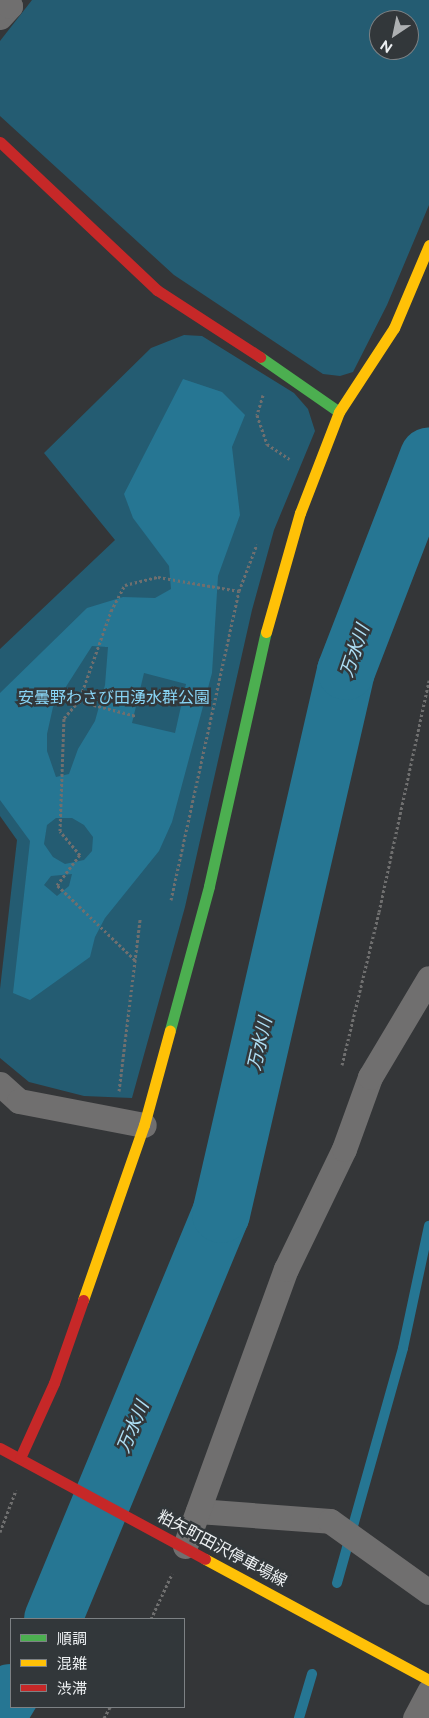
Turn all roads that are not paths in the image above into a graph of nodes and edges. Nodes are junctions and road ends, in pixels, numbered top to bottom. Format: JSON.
{"nodes":[{"id":1,"x":2,"y":0,"type":"edge"},
{"id":2,"x":0,"y":17,"type":"edge"},
{"id":3,"x":0,"y":142,"type":"edge"},
{"id":4,"x":429,"y":245,"type":"edge"},
{"id":5,"x":339,"y":412,"type":"junction"},
{"id":6,"x":429,"y":978,"type":"edge"},
{"id":7,"x":0,"y":1084,"type":"edge"},
{"id":8,"x":144,"y":1125,"type":"junction"},
{"id":9,"x":0,"y":1448,"type":"edge"},
{"id":10,"x":24,"y":1460,"type":"junction"},
{"id":11,"x":198,"y":1511,"type":"junction"},
{"id":12,"x":176,"y":1542,"type":"junction"},
{"id":13,"x":429,"y":1592,"type":"edge"},
{"id":14,"x":429,"y":1680,"type":"edge"},
{"id":15,"x":429,"y":1692,"type":"edge"},
{"id":16,"x":415,"y":1718,"type":"edge"}],
"edges":[{"from":1,"to":2,"type":"street"},
{"from":3,"to":5,"type":"street"},
{"from":4,"to":5,"type":"street"},
{"from":5,"to":8,"type":"street"},
{"from":6,"to":11,"type":"street"},
{"from":7,"to":8,"type":"street"},
{"from":8,"to":10,"type":"street"},
{"from":9,"to":10,"type":"street","name":"粕矢町田沢停車場線"},
{"from":10,"to":12,"type":"street","name":"粕矢町田沢停車場線"},
{"from":11,"to":12,"type":"street"},
{"from":11,"to":13,"type":"street"},
{"from":12,"to":14,"type":"street","name":"粕矢町田沢停車場線"},
{"from":15,"to":16,"type":"street"}]}
